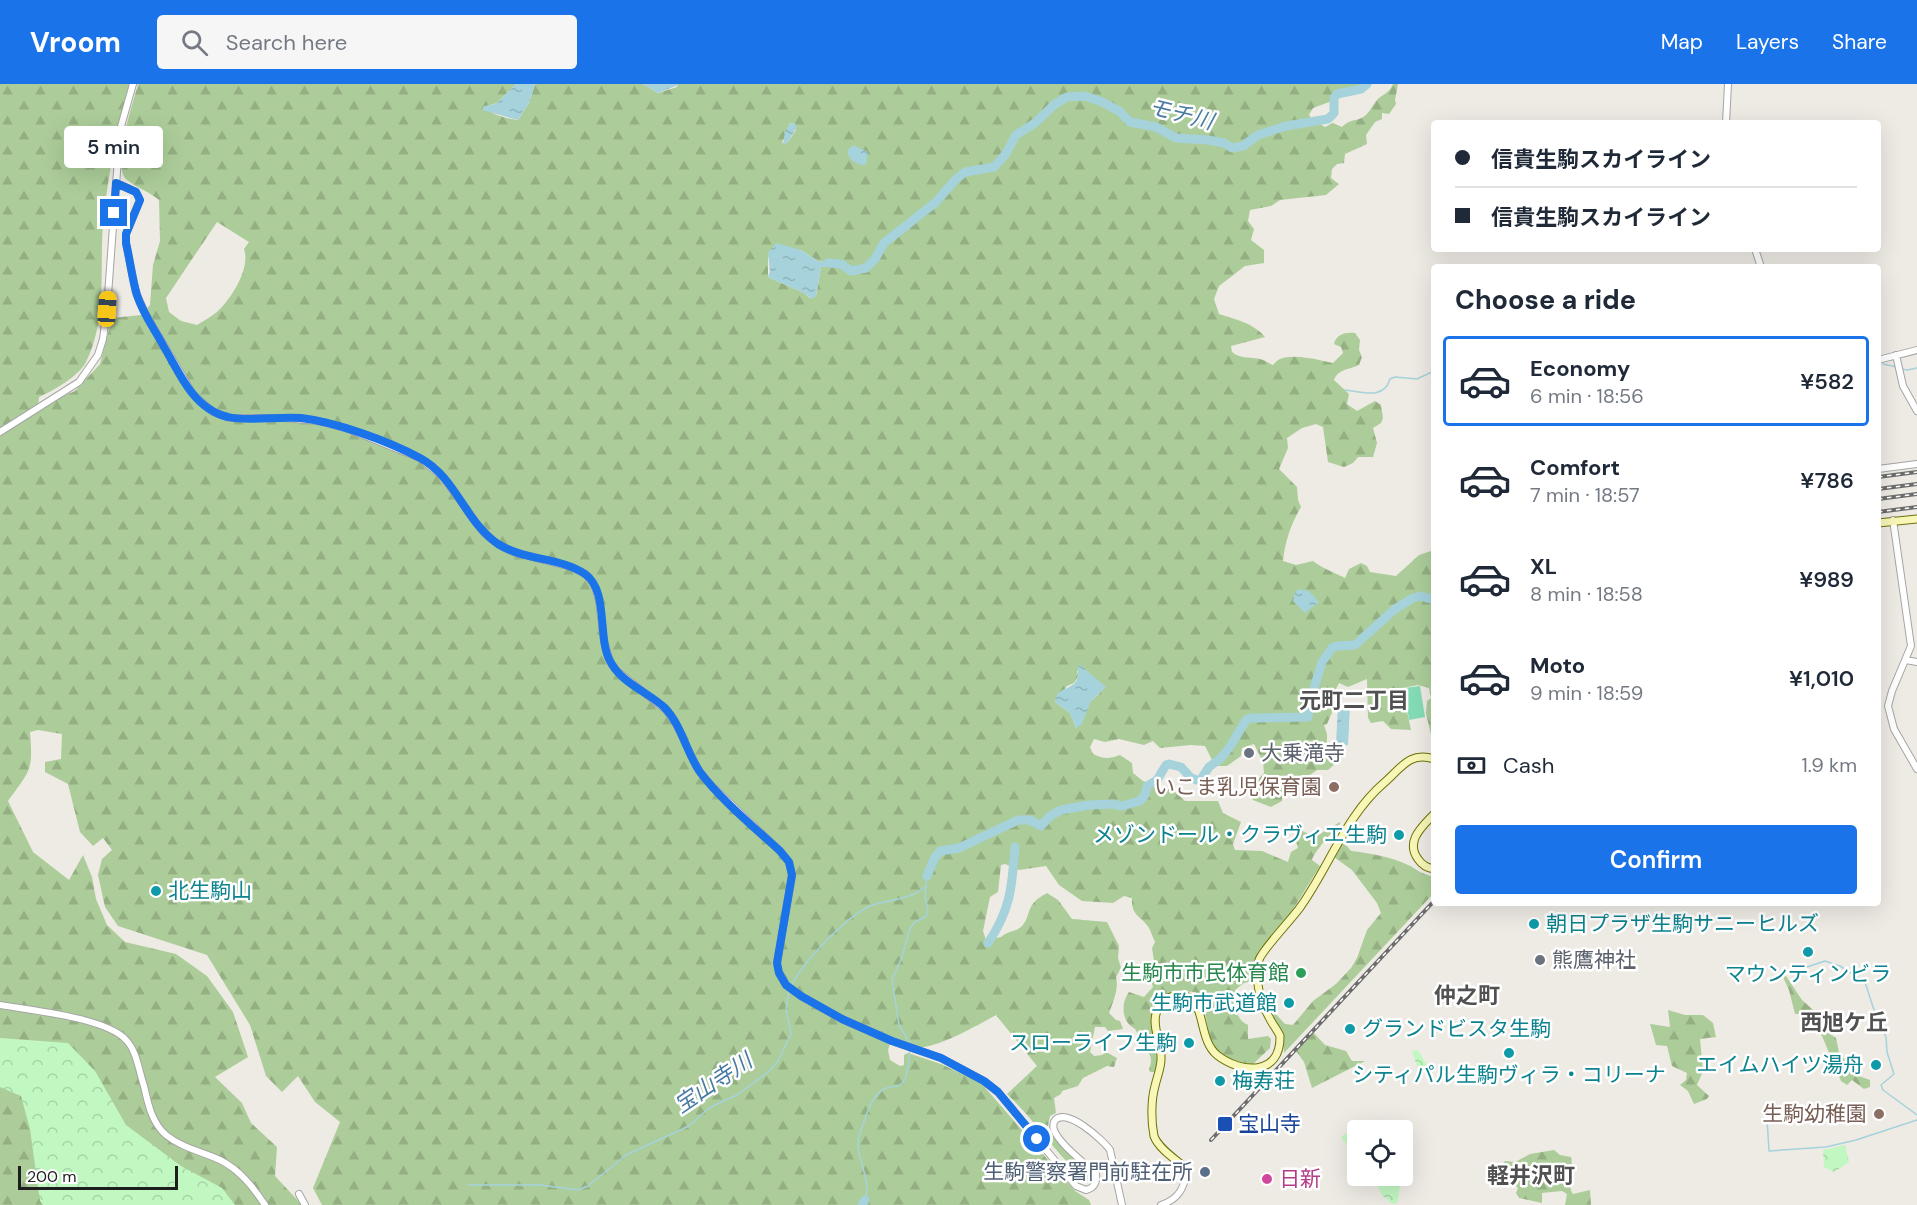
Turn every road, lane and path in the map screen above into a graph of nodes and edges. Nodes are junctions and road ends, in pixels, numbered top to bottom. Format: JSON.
{"nodes":[{"id":1,"x":133,"y":84,"type":"edge"},
{"id":2,"x":1728,"y":84,"type":"edge"},
{"id":3,"x":1726,"y":120,"type":"edge"},
{"id":4,"x":116,"y":183,"type":"junction"},
{"id":5,"x":1917,"y":350,"type":"edge"},
{"id":6,"x":1896,"y":356,"type":"junction"},
{"id":7,"x":1881,"y":359,"type":"edge"},
{"id":8,"x":1917,"y":411,"type":"edge"},
{"id":9,"x":0,"y":432,"type":"edge"},
{"id":10,"x":1917,"y":464,"type":"edge"},
{"id":11,"x":1881,"y":468,"type":"edge"},
{"id":12,"x":1917,"y":519,"type":"edge"},
{"id":13,"x":1893,"y":520,"type":"junction"},
{"id":14,"x":1881,"y":522,"type":"edge"},
{"id":15,"x":1906,"y":660,"type":"junction"},
{"id":16,"x":1917,"y":662,"type":"edge"},
{"id":17,"x":1431,"y":758,"type":"edge"},
{"id":18,"x":1917,"y":770,"type":"edge"},
{"id":19,"x":1431,"y":817,"type":"edge"},
{"id":20,"x":1431,"y":868,"type":"edge"},
{"id":21,"x":0,"y":1005,"type":"edge"},
{"id":22,"x":1186,"y":1168,"type":"joint"},
{"id":23,"x":299,"y":1194,"type":"dead end"},
{"id":24,"x":264,"y":1205,"type":"edge"},
{"id":25,"x":305,"y":1205,"type":"edge"},
{"id":26,"x":1122,"y":1205,"type":"edge"},
{"id":27,"x":1161,"y":1205,"type":"edge"}],
"edges":[{"from":1,"to":4,"type":"street"},
{"from":2,"to":3,"type":"street"},
{"from":4,"to":9,"type":"street"},
{"from":4,"to":26,"type":"street"},
{"from":5,"to":6,"type":"street"},
{"from":6,"to":7,"type":"street"},
{"from":6,"to":8,"type":"street"},
{"from":10,"to":11,"type":"street"},
{"from":12,"to":13,"type":"main road"},
{"from":13,"to":14,"type":"main road"},
{"from":13,"to":15,"type":"street"},
{"from":15,"to":16,"type":"street"},
{"from":15,"to":18,"type":"street"},
{"from":17,"to":22,"type":"main road"},
{"from":19,"to":20,"type":"main road"},
{"from":21,"to":24,"type":"street"},
{"from":22,"to":27,"type":"street"},
{"from":23,"to":25,"type":"street"}]}
